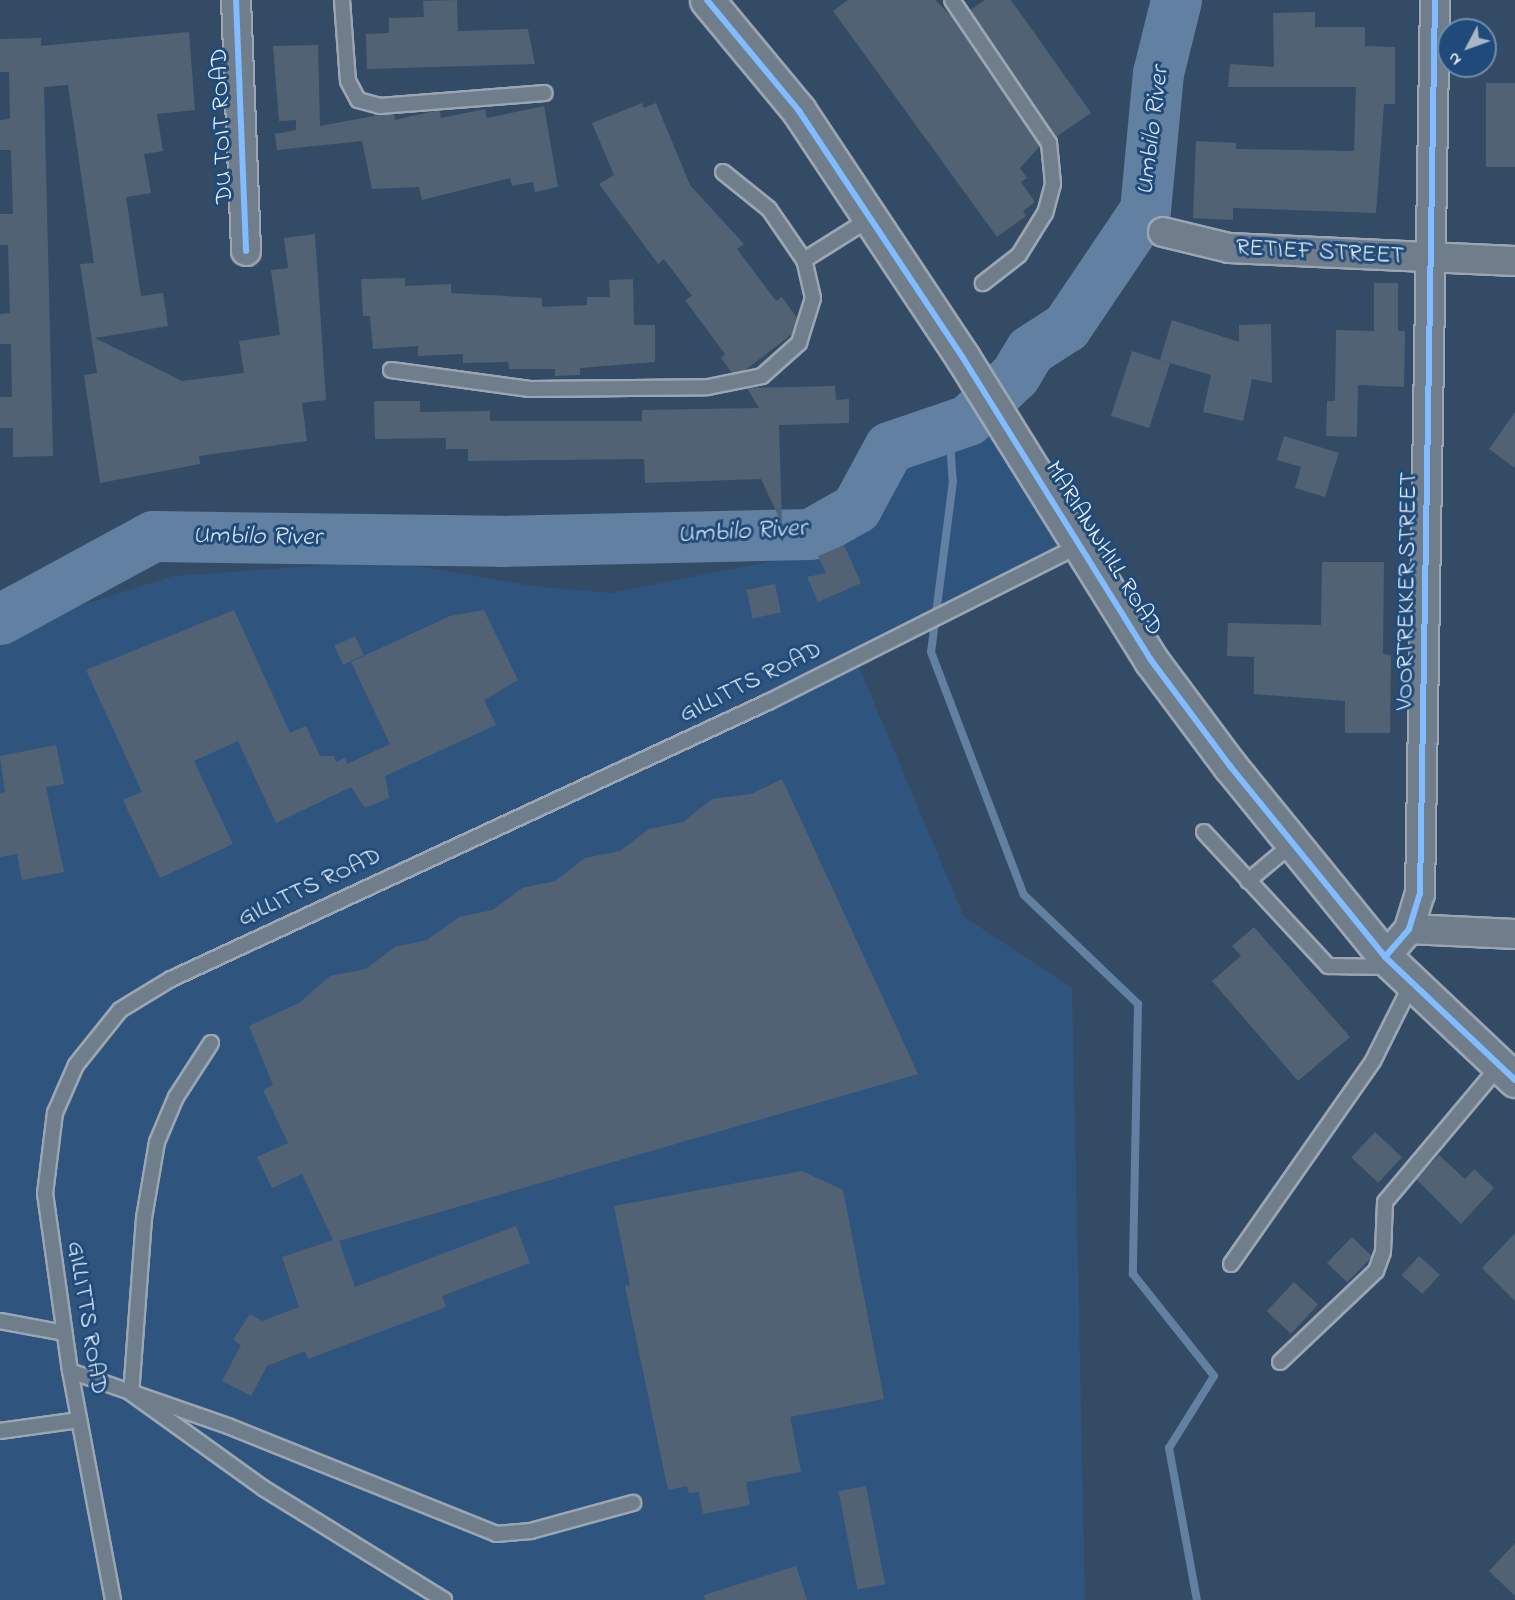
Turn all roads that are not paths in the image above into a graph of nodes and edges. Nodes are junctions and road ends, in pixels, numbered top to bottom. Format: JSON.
{"nodes":[{"id":1,"x":236,"y":0,"type":"edge"},
{"id":2,"x":342,"y":0,"type":"edge"},
{"id":3,"x":707,"y":0,"type":"edge"},
{"id":4,"x":952,"y":0,"type":"edge"},
{"id":5,"x":1435,"y":0,"type":"edge"},
{"id":6,"x":544,"y":93,"type":"dead end"},
{"id":7,"x":723,"y":172,"type":"dead end"},
{"id":8,"x":871,"y":218,"type":"junction"},
{"id":9,"x":1163,"y":232,"type":"dead end"},
{"id":10,"x":246,"y":251,"type":"dead end"},
{"id":11,"x":804,"y":260,"type":"junction"},
{"id":12,"x":1433,"y":260,"type":"junction"},
{"id":13,"x":1515,"y":261,"type":"edge"},
{"id":14,"x":983,"y":283,"type":"dead end"},
{"id":15,"x":391,"y":369,"type":"dead end"},
{"id":16,"x":1078,"y":546,"type":"junction"},
{"id":17,"x":1204,"y":832,"type":"dead end"},
{"id":18,"x":1292,"y":844,"type":"junction"},
{"id":19,"x":1248,"y":881,"type":"junction"},
{"id":20,"x":1409,"y":929,"type":"junction"},
{"id":21,"x":1515,"y":934,"type":"edge"},
{"id":22,"x":1397,"y":969,"type":"junction"},
{"id":23,"x":211,"y":1043,"type":"dead end"},
{"id":24,"x":1507,"y":1072,"type":"edge"},
{"id":25,"x":1231,"y":1264,"type":"dead end"},
{"id":26,"x":0,"y":1321,"type":"edge"},
{"id":27,"x":64,"y":1333,"type":"junction"},
{"id":28,"x":1281,"y":1362,"type":"dead end"},
{"id":29,"x":70,"y":1371,"type":"junction"},
{"id":30,"x":131,"y":1393,"type":"junction"},
{"id":31,"x":79,"y":1420,"type":"junction"},
{"id":32,"x":0,"y":1431,"type":"edge"},
{"id":33,"x":633,"y":1503,"type":"dead end"},
{"id":34,"x":113,"y":1600,"type":"edge"},
{"id":35,"x":444,"y":1600,"type":"edge"}],
"edges":[{"from":1,"to":10,"type":"street","name":"DU TOIT ROAD"},
{"from":2,"to":6,"type":"lane"},
{"from":3,"to":8,"type":"street","name":"MARIANNHILL ROAD"},
{"from":4,"to":14,"type":"lane"},
{"from":5,"to":12,"type":"street","name":"VOORTREKKER STREET"},
{"from":7,"to":11,"type":"lane"},
{"from":8,"to":11,"type":"lane"},
{"from":8,"to":16,"type":"street","name":"MARIANNHILL ROAD"},
{"from":9,"to":12,"type":"street","name":"RETIEF STREET"},
{"from":11,"to":15,"type":"lane"},
{"from":12,"to":13,"type":"street","name":"RETIEF STREET"},
{"from":12,"to":20,"type":"street","name":"VOORTREKKER STREET"},
{"from":16,"to":18,"type":"street","name":"MARIANNHILL ROAD"},
{"from":16,"to":27,"type":"lane","name":"GILLITTS ROAD"},
{"from":17,"to":19,"type":"lane"},
{"from":18,"to":19,"type":"lane"},
{"from":18,"to":22,"type":"street","name":"MARIANNHILL ROAD"},
{"from":19,"to":22,"type":"lane"},
{"from":20,"to":21,"type":"street"},
{"from":20,"to":22,"type":"street","name":"VOORTREKKER STREET"},
{"from":22,"to":24,"type":"street","name":"MARIANNHILL ROAD"},
{"from":22,"to":25,"type":"lane"},
{"from":23,"to":30,"type":"lane"},
{"from":24,"to":28,"type":"lane"},
{"from":26,"to":27,"type":"lane"},
{"from":27,"to":29,"type":"lane","name":"GILLITTS ROAD"},
{"from":29,"to":30,"type":"lane"},
{"from":29,"to":31,"type":"lane","name":"GILLITTS ROAD"},
{"from":30,"to":33,"type":"lane"},
{"from":30,"to":35,"type":"lane"},
{"from":31,"to":32,"type":"lane"},
{"from":31,"to":34,"type":"lane","name":"GILLITTS ROAD"}]}
